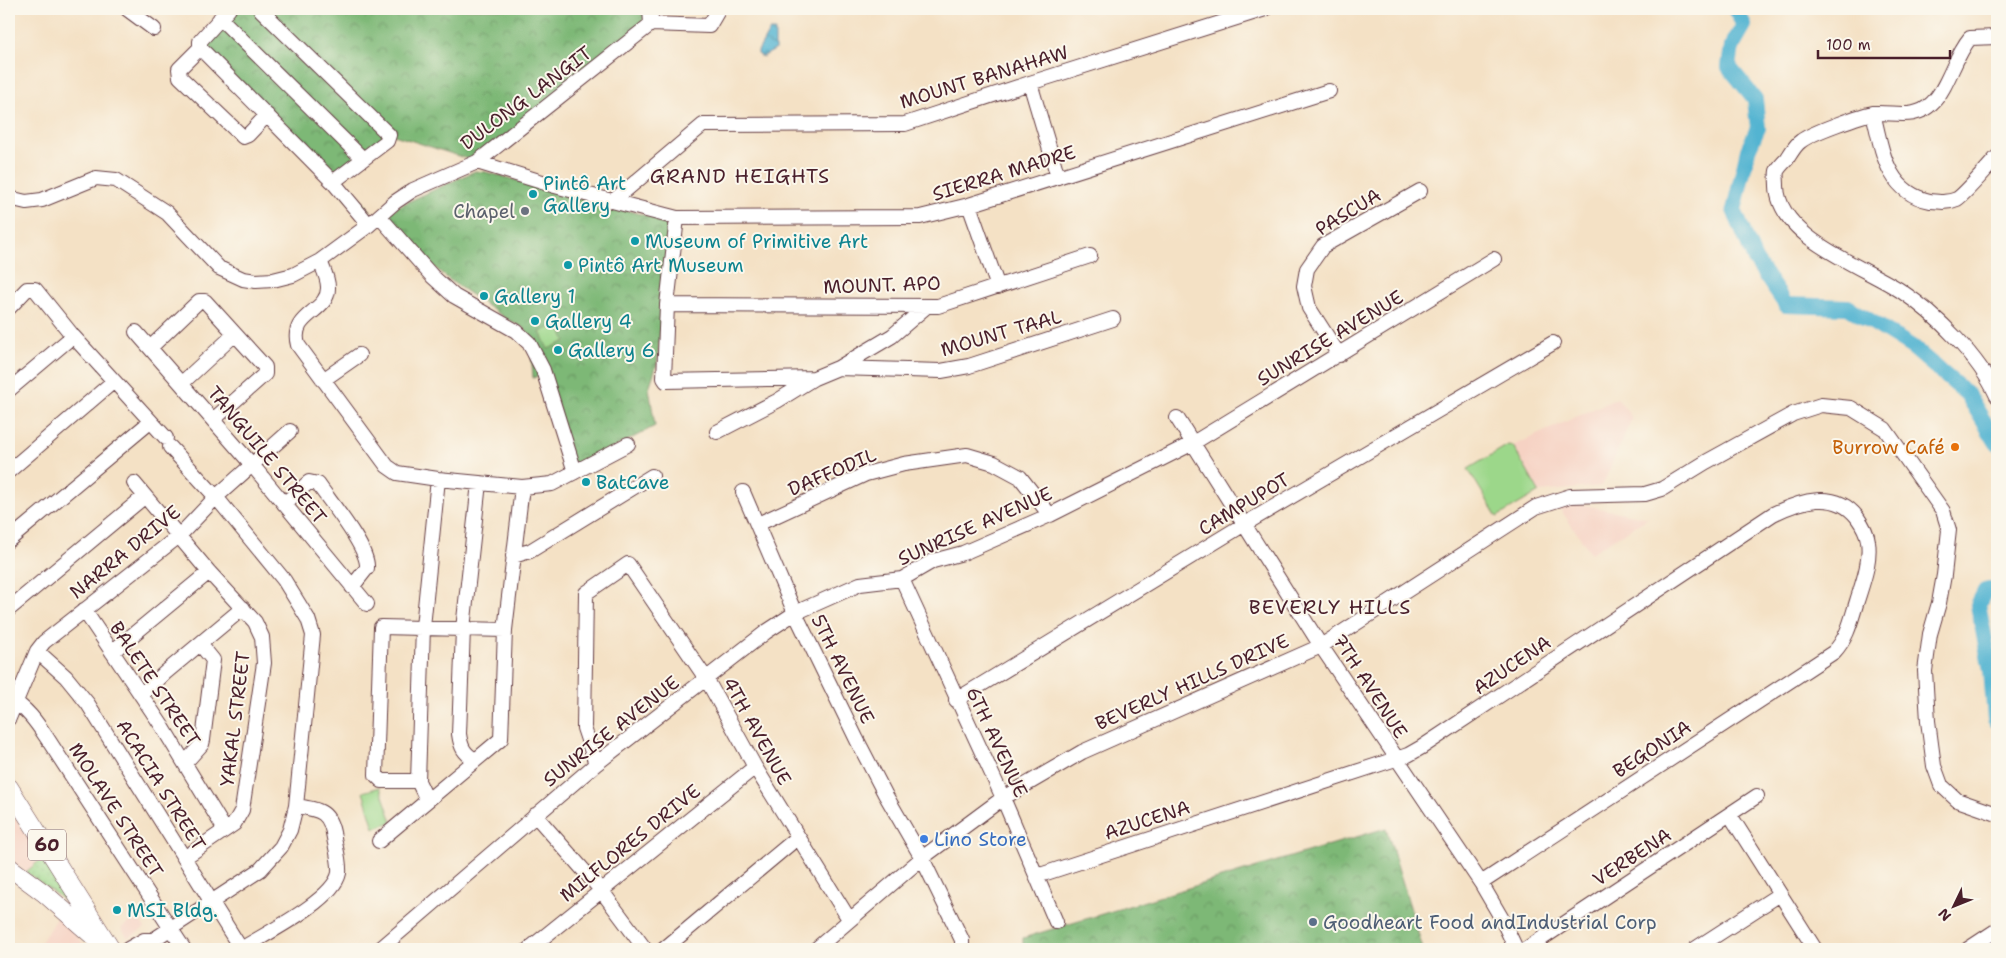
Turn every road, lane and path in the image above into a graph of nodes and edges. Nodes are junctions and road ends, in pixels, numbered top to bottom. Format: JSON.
{"nodes":[{"id":1,"x":127,"y":9,"type":"edge"},
{"id":2,"x":260,"y":9,"type":"edge"},
{"id":3,"x":650,"y":9,"type":"edge"},
{"id":4,"x":719,"y":9,"type":"edge"},
{"id":5,"x":1265,"y":9,"type":"edge"},
{"id":6,"x":225,"y":14,"type":"edge"},
{"id":7,"x":651,"y":24,"type":"junction"},
{"id":8,"x":154,"y":29,"type":"dead end"},
{"id":9,"x":1997,"y":37,"type":"edge"},
{"id":10,"x":200,"y":48,"type":"junction"},
{"id":11,"x":1030,"y":83,"type":"junction"},
{"id":12,"x":1329,"y":91,"type":"dead end"},
{"id":13,"x":1873,"y":113,"type":"junction"},
{"id":14,"x":267,"y":115,"type":"junction"},
{"id":15,"x":1997,"y":157,"type":"edge"},
{"id":16,"x":363,"y":159,"type":"junction"},
{"id":17,"x":477,"y":162,"type":"junction"},
{"id":18,"x":1058,"y":177,"type":"junction"},
{"id":19,"x":333,"y":182,"type":"junction"},
{"id":20,"x":1420,"y":191,"type":"dead end"},
{"id":21,"x":9,"y":198,"type":"edge"},
{"id":22,"x":613,"y":201,"type":"junction"},
{"id":23,"x":969,"y":205,"type":"junction"},
{"id":24,"x":677,"y":218,"type":"junction"},
{"id":25,"x":374,"y":220,"type":"junction"},
{"id":26,"x":1090,"y":256,"type":"dead end"},
{"id":27,"x":1494,"y":259,"type":"dead end"},
{"id":28,"x":320,"y":261,"type":"junction"},
{"id":29,"x":998,"y":287,"type":"junction"},
{"id":30,"x":667,"y":305,"type":"junction"},
{"id":31,"x":927,"y":306,"type":"junction"},
{"id":32,"x":9,"y":308,"type":"edge"},
{"id":33,"x":1113,"y":319,"type":"dead end"},
{"id":34,"x":136,"y":332,"type":"dead end"},
{"id":35,"x":235,"y":334,"type":"junction"},
{"id":36,"x":73,"y":336,"type":"junction"},
{"id":37,"x":1552,"y":343,"type":"dead end"},
{"id":38,"x":151,"y":347,"type":"junction"},
{"id":39,"x":359,"y":355,"type":"dead end"},
{"id":40,"x":1339,"y":355,"type":"junction"},
{"id":41,"x":838,"y":368,"type":"junction"},
{"id":42,"x":814,"y":378,"type":"junction"},
{"id":43,"x":323,"y":380,"type":"junction"},
{"id":44,"x":114,"y":381,"type":"junction"},
{"id":45,"x":182,"y":383,"type":"junction"},
{"id":46,"x":1995,"y":387,"type":"edge"},
{"id":47,"x":9,"y":390,"type":"edge"},
{"id":48,"x":1177,"y":418,"type":"dead end"},
{"id":49,"x":213,"y":420,"type":"junction"},
{"id":50,"x":150,"y":422,"type":"junction"},
{"id":51,"x":290,"y":431,"type":"dead end"},
{"id":52,"x":717,"y":432,"type":"dead end"},
{"id":53,"x":1193,"y":443,"type":"junction"},
{"id":54,"x":628,"y":444,"type":"dead end"},
{"id":55,"x":253,"y":466,"type":"junction"},
{"id":56,"x":9,"y":471,"type":"edge"},
{"id":57,"x":575,"y":472,"type":"junction"},
{"id":58,"x":652,"y":476,"type":"dead end"},
{"id":59,"x":438,"y":480,"type":"junction"},
{"id":60,"x":134,"y":482,"type":"dead end"},
{"id":61,"x":479,"y":482,"type":"junction"},
{"id":62,"x":522,"y":487,"type":"junction"},
{"id":63,"x":743,"y":492,"type":"dead end"},
{"id":64,"x":145,"y":496,"type":"junction"},
{"id":65,"x":216,"y":496,"type":"junction"},
{"id":66,"x":284,"y":504,"type":"junction"},
{"id":67,"x":1050,"y":514,"type":"junction"},
{"id":68,"x":758,"y":524,"type":"junction"},
{"id":69,"x":1243,"y":525,"type":"junction"},
{"id":70,"x":179,"y":536,"type":"junction"},
{"id":71,"x":9,"y":540,"type":"edge"},
{"id":72,"x":513,"y":556,"type":"junction"},
{"id":73,"x":209,"y":572,"type":"junction"},
{"id":74,"x":902,"y":580,"type":"junction"},
{"id":75,"x":352,"y":587,"type":"junction"},
{"id":76,"x":367,"y":604,"type":"dead end"},
{"id":77,"x":243,"y":608,"type":"junction"},
{"id":78,"x":9,"y":609,"type":"edge"},
{"id":79,"x":84,"y":610,"type":"junction"},
{"id":80,"x":795,"y":613,"type":"junction"},
{"id":81,"x":422,"y":627,"type":"junction"},
{"id":82,"x":463,"y":629,"type":"junction"},
{"id":83,"x":505,"y":630,"type":"junction"},
{"id":84,"x":200,"y":644,"type":"junction"},
{"id":85,"x":1841,"y":644,"type":"joint"},
{"id":86,"x":1321,"y":646,"type":"junction"},
{"id":87,"x":37,"y":651,"type":"junction"},
{"id":88,"x":112,"y":652,"type":"junction"},
{"id":89,"x":707,"y":680,"type":"junction"},
{"id":90,"x":140,"y":695,"type":"junction"},
{"id":91,"x":12,"y":700,"type":"edge"},
{"id":92,"x":956,"y":700,"type":"junction"},
{"id":93,"x":9,"y":718,"type":"edge"},
{"id":94,"x":1396,"y":759,"type":"junction"},
{"id":95,"x":475,"y":760,"type":"junction"},
{"id":96,"x":185,"y":763,"type":"junction"},
{"id":97,"x":596,"y":764,"type":"junction"},
{"id":98,"x":755,"y":768,"type":"junction"},
{"id":99,"x":418,"y":781,"type":"junction"},
{"id":100,"x":9,"y":787,"type":"edge"},
{"id":101,"x":1757,"y":796,"type":"dead end"},
{"id":102,"x":1003,"y":798,"type":"junction"},
{"id":103,"x":427,"y":800,"type":"junction"},
{"id":104,"x":296,"y":806,"type":"junction"},
{"id":105,"x":1997,"y":814,"type":"edge"},
{"id":106,"x":535,"y":815,"type":"junction"},
{"id":107,"x":1730,"y":816,"type":"junction"},
{"id":108,"x":226,"y":830,"type":"junction"},
{"id":109,"x":797,"y":838,"type":"junction"},
{"id":110,"x":379,"y":841,"type":"dead end"},
{"id":111,"x":184,"y":858,"type":"junction"},
{"id":112,"x":922,"y":858,"type":"junction"},
{"id":113,"x":9,"y":867,"type":"edge"},
{"id":114,"x":1037,"y":876,"type":"junction"},
{"id":115,"x":1480,"y":883,"type":"junction"},
{"id":116,"x":601,"y":890,"type":"junction"},
{"id":117,"x":1780,"y":894,"type":"junction"},
{"id":118,"x":212,"y":902,"type":"junction"},
{"id":119,"x":77,"y":910,"type":"junction"},
{"id":120,"x":849,"y":920,"type":"junction"},
{"id":121,"x":1056,"y":922,"type":"dead end"},
{"id":122,"x":171,"y":928,"type":"junction"},
{"id":123,"x":1997,"y":930,"type":"edge"},
{"id":124,"x":140,"y":946,"type":"edge"},
{"id":125,"x":107,"y":949,"type":"edge"},
{"id":126,"x":111,"y":949,"type":"edge"},
{"id":127,"x":184,"y":949,"type":"edge"},
{"id":128,"x":241,"y":949,"type":"edge"},
{"id":129,"x":380,"y":949,"type":"edge"},
{"id":130,"x":530,"y":949,"type":"edge"},
{"id":131,"x":644,"y":949,"type":"edge"},
{"id":132,"x":664,"y":949,"type":"edge"},
{"id":133,"x":816,"y":949,"type":"edge"},
{"id":134,"x":962,"y":949,"type":"edge"},
{"id":135,"x":1516,"y":949,"type":"edge"},
{"id":136,"x":1526,"y":949,"type":"edge"},
{"id":137,"x":1695,"y":949,"type":"edge"},
{"id":138,"x":1815,"y":949,"type":"edge"},
{"id":139,"x":1968,"y":949,"type":"edge"}],
"edges":[{"from":1,"to":8,"type":"street"},
{"from":2,"to":16,"type":"street"},
{"from":3,"to":7,"type":"street"},
{"from":4,"to":7,"type":"street"},
{"from":5,"to":11,"type":"street","name":"MOUNT BANAHAW"},
{"from":6,"to":10,"type":"street"},
{"from":6,"to":16,"type":"street"},
{"from":7,"to":17,"type":"street","name":"DULONG LANGIT"},
{"from":9,"to":13,"type":"street"},
{"from":10,"to":14,"type":"street"},
{"from":10,"to":14,"type":"street"},
{"from":11,"to":18,"type":"street"},
{"from":11,"to":22,"type":"street","name":"MOUNT BANAHAW"},
{"from":12,"to":18,"type":"street","name":"SIERRA MADRE"},
{"from":13,"to":15,"type":"street"},
{"from":13,"to":46,"type":"street"},
{"from":14,"to":19,"type":"street"},
{"from":16,"to":19,"type":"street"},
{"from":17,"to":22,"type":"street","name":"SIERRA MADRE"},
{"from":17,"to":25,"type":"street","name":"DULONG LANGIT"},
{"from":18,"to":23,"type":"street","name":"SIERRA MADRE"},
{"from":19,"to":25,"type":"street"},
{"from":20,"to":40,"type":"street","name":"PASCUA"},
{"from":21,"to":28,"type":"street","name":"DULONG LANGIT"},
{"from":22,"to":24,"type":"street","name":"SIERRA MADRE"},
{"from":23,"to":24,"type":"street","name":"SIERRA MADRE"},
{"from":23,"to":29,"type":"street"},
{"from":24,"to":30,"type":"street"},
{"from":25,"to":28,"type":"street","name":"DULONG LANGIT"},
{"from":25,"to":57,"type":"street"},
{"from":26,"to":29,"type":"street","name":"MOUNT. APO"},
{"from":27,"to":40,"type":"street","name":"SUNRISE AVENUE"},
{"from":28,"to":43,"type":"street"},
{"from":29,"to":31,"type":"street","name":"MOUNT. APO"},
{"from":30,"to":31,"type":"street","name":"MOUNT. APO"},
{"from":30,"to":42,"type":"street"},
{"from":31,"to":41,"type":"street"},
{"from":32,"to":36,"type":"street"},
{"from":33,"to":41,"type":"street","name":"MOUNT TAAL"},
{"from":34,"to":38,"type":"street","name":"TANGUILE STREET"},
{"from":35,"to":38,"type":"street"},
{"from":35,"to":45,"type":"street"},
{"from":35,"to":49,"type":"street"},
{"from":36,"to":44,"type":"street"},
{"from":36,"to":47,"type":"street"},
{"from":37,"to":69,"type":"street","name":"CAMPUPOT"},
{"from":38,"to":45,"type":"street","name":"TANGUILE STREET"},
{"from":39,"to":43,"type":"street"},
{"from":40,"to":53,"type":"street","name":"SUNRISE AVENUE"},
{"from":41,"to":42,"type":"street"},
{"from":42,"to":52,"type":"street"},
{"from":43,"to":59,"type":"street"},
{"from":44,"to":50,"type":"street"},
{"from":44,"to":56,"type":"street"},
{"from":45,"to":49,"type":"street","name":"TANGUILE STREET"},
{"from":48,"to":53,"type":"street","name":"7TH AVENUE"},
{"from":49,"to":55,"type":"street","name":"TANGUILE STREET"},
{"from":50,"to":65,"type":"street"},
{"from":50,"to":71,"type":"street"},
{"from":51,"to":55,"type":"street","name":"NARRA DRIVE"},
{"from":53,"to":67,"type":"street","name":"SUNRISE AVENUE"},
{"from":53,"to":69,"type":"street","name":"7TH AVENUE"},
{"from":54,"to":57,"type":"street"},
{"from":55,"to":65,"type":"street","name":"NARRA DRIVE"},
{"from":55,"to":66,"type":"street","name":"TANGUILE STREET"},
{"from":57,"to":62,"type":"street"},
{"from":58,"to":72,"type":"street"},
{"from":59,"to":61,"type":"street"},
{"from":59,"to":81,"type":"street"},
{"from":60,"to":64,"type":"street","name":"YAKAL STREET"},
{"from":61,"to":62,"type":"street"},
{"from":61,"to":82,"type":"street"},
{"from":62,"to":72,"type":"street"},
{"from":63,"to":68,"type":"street","name":"5TH AVENUE"},
{"from":64,"to":70,"type":"street","name":"YAKAL STREET"},
{"from":64,"to":78,"type":"street"},
{"from":65,"to":70,"type":"street","name":"NARRA DRIVE"},
{"from":65,"to":104,"type":"street"},
{"from":66,"to":75,"type":"street","name":"TANGUILE STREET"},
{"from":66,"to":75,"type":"street"},
{"from":67,"to":68,"type":"street","name":"DAFFODIL"},
{"from":67,"to":74,"type":"street","name":"SUNRISE AVENUE"},
{"from":68,"to":80,"type":"street","name":"5TH AVENUE"},
{"from":69,"to":86,"type":"street","name":"7TH AVENUE"},
{"from":69,"to":92,"type":"street","name":"CAMPUPOT"},
{"from":70,"to":73,"type":"street","name":"YAKAL STREET"},
{"from":70,"to":79,"type":"street","name":"NARRA DRIVE"},
{"from":72,"to":83,"type":"street"},
{"from":73,"to":77,"type":"street","name":"YAKAL STREET"},
{"from":73,"to":88,"type":"street"},
{"from":74,"to":80,"type":"street","name":"SUNRISE AVENUE"},
{"from":74,"to":92,"type":"street","name":"6TH AVENUE"},
{"from":75,"to":76,"type":"street","name":"TANGUILE STREET"},
{"from":77,"to":84,"type":"street"},
{"from":77,"to":108,"type":"street","name":"YAKAL STREET"},
{"from":79,"to":87,"type":"street","name":"NARRA DRIVE"},
{"from":79,"to":88,"type":"street","name":"BALETE STREET"},
{"from":80,"to":89,"type":"street","name":"SUNRISE AVENUE"},
{"from":80,"to":112,"type":"street","name":"5TH AVENUE"},
{"from":81,"to":82,"type":"street"},
{"from":81,"to":99,"type":"street"},
{"from":81,"to":99,"type":"street"},
{"from":82,"to":83,"type":"street"},
{"from":82,"to":95,"type":"street"},
{"from":83,"to":95,"type":"street"},
{"from":84,"to":90,"type":"street"},
{"from":84,"to":96,"type":"street"},
{"from":85,"to":94,"type":"street","name":"AZUCENA"},
{"from":85,"to":115,"type":"street","name":"BEGONIA"},
{"from":86,"to":94,"type":"street","name":"7TH AVENUE"},
{"from":86,"to":102,"type":"street","name":"BEVERLY HILLS DRIVE"},
{"from":86,"to":105,"type":"street","name":"BEVERLY HILLS DRIVE"},
{"from":87,"to":91,"type":"street","name":"NARRA DRIVE"},
{"from":87,"to":111,"type":"street","name":"ACACIA STREET"},
{"from":88,"to":90,"type":"street","name":"BALETE STREET"},
{"from":89,"to":97,"type":"street","name":"SUNRISE AVENUE"},
{"from":89,"to":97,"type":"street","name":"4TH AVENUE"},
{"from":89,"to":98,"type":"street","name":"4TH AVENUE"},
{"from":90,"to":96,"type":"street","name":"BALETE STREET"},
{"from":91,"to":93,"type":"street","name":"NARRA DRIVE"},
{"from":91,"to":122,"type":"street","name":"MOLAVE STREET"},
{"from":92,"to":102,"type":"street","name":"6TH AVENUE"},
{"from":94,"to":114,"type":"street","name":"AZUCENA"},
{"from":94,"to":115,"type":"street","name":"7TH AVENUE"},
{"from":95,"to":103,"type":"street"},
{"from":96,"to":108,"type":"street","name":"BALETE STREET"},
{"from":97,"to":106,"type":"street","name":"SUNRISE AVENUE"},
{"from":98,"to":109,"type":"street","name":"4TH AVENUE"},
{"from":98,"to":116,"type":"street","name":"MILFLORES DRIVE"},
{"from":99,"to":103,"type":"street"},
{"from":100,"to":119,"type":"main road","number":"60"},
{"from":101,"to":107,"type":"street","name":"VERBENA"},
{"from":102,"to":112,"type":"street","name":"BEVERLY HILLS DRIVE"},
{"from":102,"to":114,"type":"street","name":"6TH AVENUE"},
{"from":103,"to":110,"type":"street"},
{"from":104,"to":118,"type":"street"},
{"from":104,"to":128,"type":"street"},
{"from":106,"to":116,"type":"street"},
{"from":106,"to":129,"type":"street","name":"SUNRISE AVENUE"},
{"from":107,"to":117,"type":"street"},
{"from":107,"to":136,"type":"street","name":"VERBENA"},
{"from":108,"to":111,"type":"street","name":"YAKAL STREET"},
{"from":109,"to":120,"type":"street","name":"4TH AVENUE"},
{"from":109,"to":132,"type":"street"},
{"from":111,"to":118,"type":"street","name":"ACACIA STREET"},
{"from":112,"to":120,"type":"street","name":"BEVERLY HILLS DRIVE"},
{"from":112,"to":134,"type":"street","name":"5TH AVENUE"},
{"from":113,"to":119,"type":"main road","number":"60"},
{"from":114,"to":121,"type":"street","name":"6TH AVENUE"},
{"from":115,"to":135,"type":"street","name":"7TH AVENUE"},
{"from":116,"to":130,"type":"street","name":"MILFLORES DRIVE"},
{"from":116,"to":131,"type":"street"},
{"from":117,"to":137,"type":"street"},
{"from":117,"to":138,"type":"street"},
{"from":118,"to":122,"type":"street"},
{"from":118,"to":128,"type":"street","name":"ACACIA STREET"},
{"from":119,"to":125,"type":"main road","number":"60"},
{"from":119,"to":126,"type":"main road","number":"60"},
{"from":120,"to":133,"type":"street","name":"BEVERLY HILLS DRIVE"},
{"from":122,"to":124,"type":"street"},
{"from":122,"to":127,"type":"street","name":"MOLAVE STREET"},
{"from":123,"to":139,"type":"street"}]}
